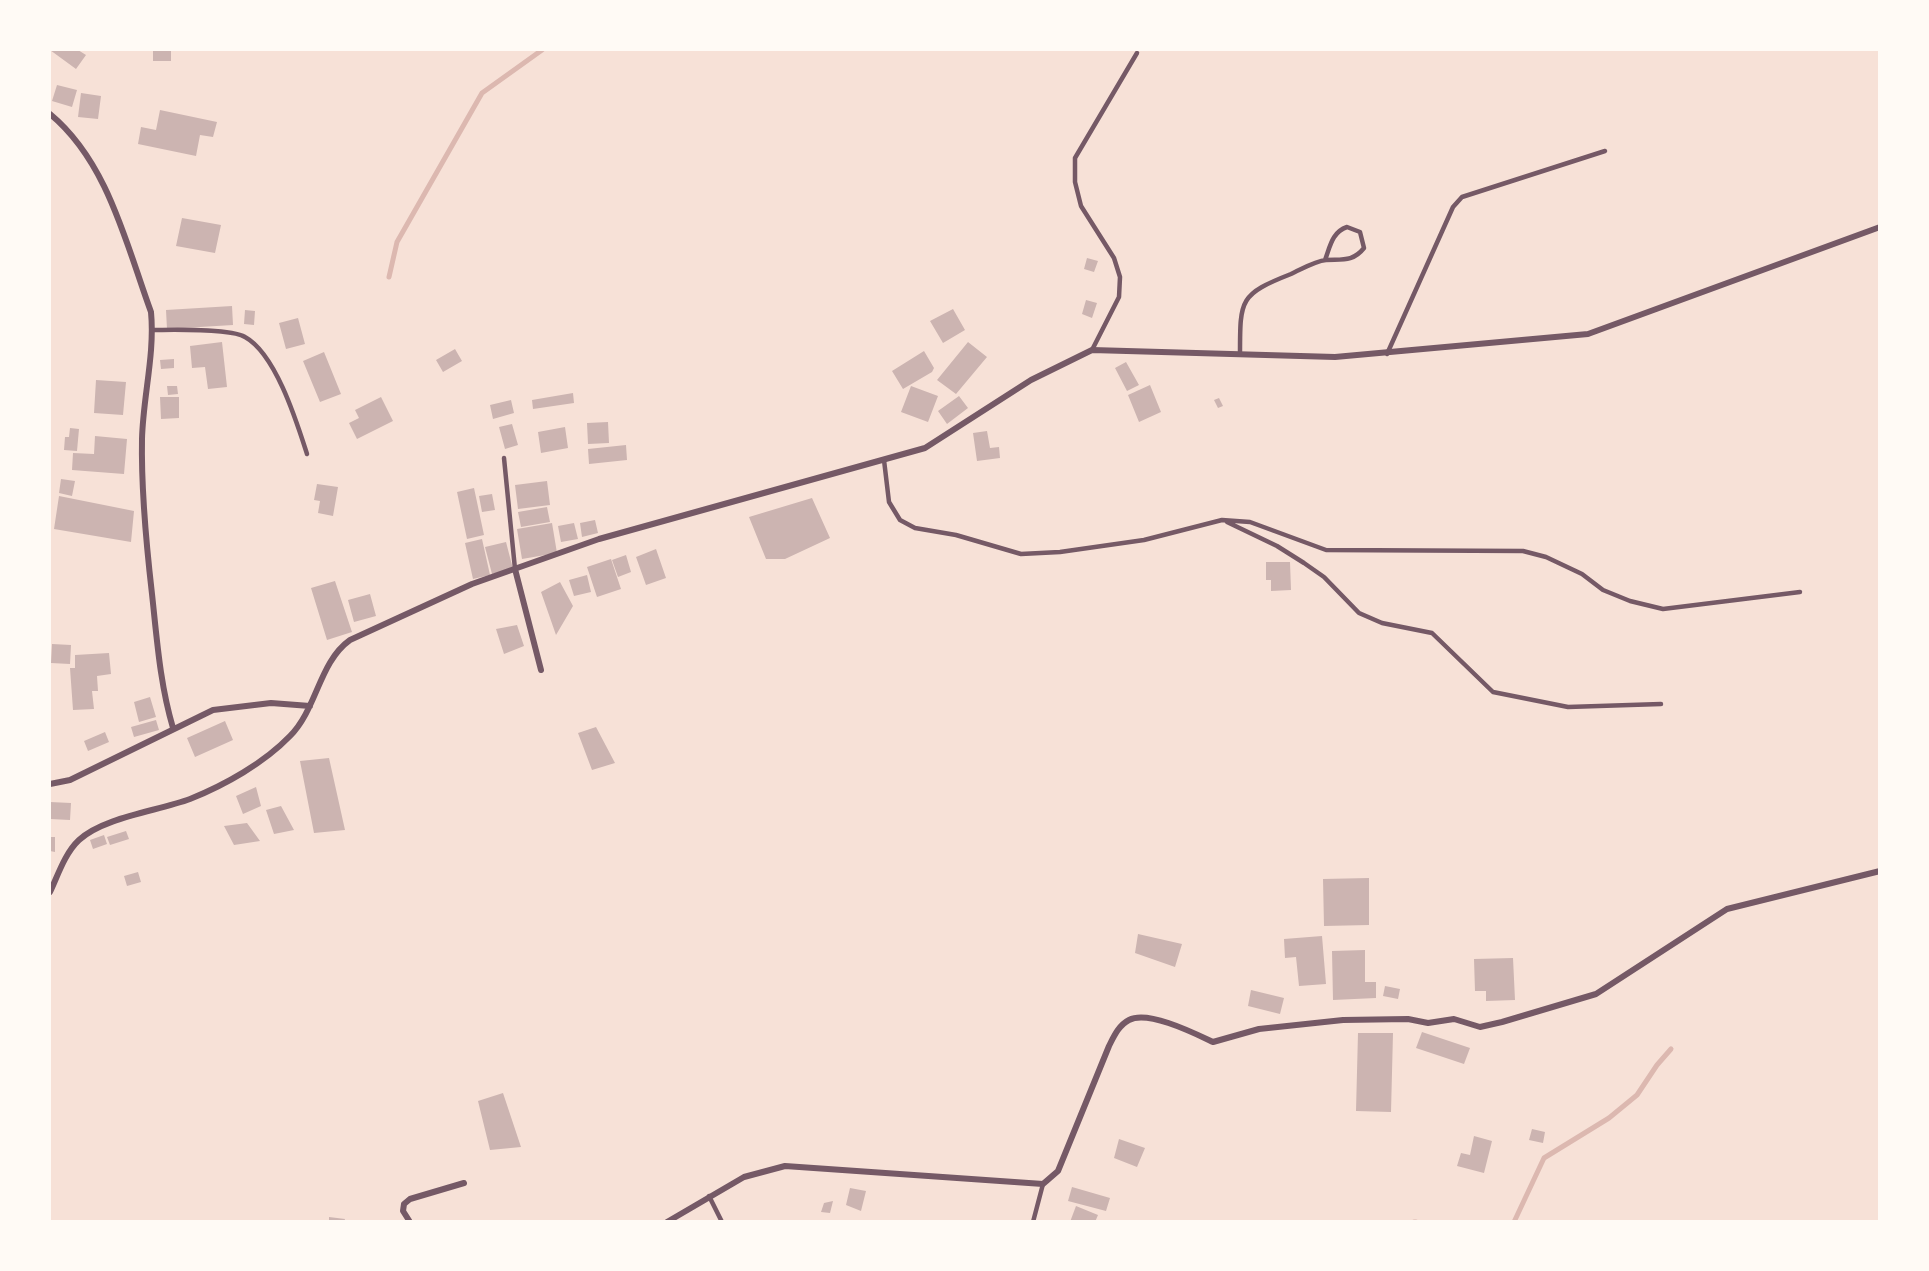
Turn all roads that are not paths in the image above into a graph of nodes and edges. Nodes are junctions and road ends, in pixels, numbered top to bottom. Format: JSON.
{"nodes":[{"id":1,"x":1137,"y":53,"type":"dead end"},
{"id":2,"x":50,"y":114,"type":"edge"},
{"id":3,"x":1605,"y":151,"type":"dead end"},
{"id":4,"x":1880,"y":226,"type":"edge"},
{"id":5,"x":1325,"y":260,"type":"junction"},
{"id":6,"x":153,"y":330,"type":"junction"},
{"id":7,"x":1092,"y":350,"type":"junction"},
{"id":8,"x":1240,"y":353,"type":"junction"},
{"id":9,"x":1387,"y":354,"type":"junction"},
{"id":10,"x":307,"y":454,"type":"dead end"},
{"id":11,"x":504,"y":458,"type":"dead end"},
{"id":12,"x":884,"y":460,"type":"junction"},
{"id":13,"x":1222,"y":520,"type":"junction"},
{"id":14,"x":515,"y":569,"type":"junction"},
{"id":15,"x":1800,"y":592,"type":"dead end"},
{"id":16,"x":542,"y":670,"type":"dead end"},
{"id":17,"x":1661,"y":704,"type":"dead end"},
{"id":18,"x":310,"y":706,"type":"junction"},
{"id":19,"x":173,"y":728,"type":"junction"},
{"id":20,"x":50,"y":784,"type":"edge"},
{"id":21,"x":1880,"y":871,"type":"edge"},
{"id":22,"x":50,"y":892,"type":"edge"},
{"id":23,"x":464,"y":1183,"type":"dead end"},
{"id":24,"x":1043,"y":1184,"type":"junction"},
{"id":25,"x":709,"y":1196,"type":"junction"},
{"id":26,"x":410,"y":1221,"type":"edge"},
{"id":27,"x":668,"y":1221,"type":"edge"},
{"id":28,"x":722,"y":1221,"type":"edge"},
{"id":29,"x":1033,"y":1221,"type":"edge"}],
"edges":[{"from":1,"to":7,"type":"lane"},
{"from":2,"to":6,"type":"street"},
{"from":3,"to":9,"type":"lane"},
{"from":4,"to":9,"type":"street"},
{"from":5,"to":5,"type":"lane"},
{"from":5,"to":8,"type":"lane"},
{"from":6,"to":10,"type":"lane"},
{"from":6,"to":19,"type":"street"},
{"from":7,"to":8,"type":"street"},
{"from":7,"to":12,"type":"street"},
{"from":8,"to":9,"type":"street"},
{"from":11,"to":14,"type":"lane"},
{"from":12,"to":13,"type":"lane"},
{"from":12,"to":14,"type":"street"},
{"from":13,"to":15,"type":"lane"},
{"from":13,"to":17,"type":"lane"},
{"from":14,"to":16,"type":"street"},
{"from":14,"to":18,"type":"street"},
{"from":18,"to":19,"type":"street"},
{"from":18,"to":22,"type":"street"},
{"from":19,"to":20,"type":"street"},
{"from":21,"to":24,"type":"street"},
{"from":23,"to":26,"type":"street"},
{"from":24,"to":25,"type":"street"},
{"from":24,"to":29,"type":"lane"},
{"from":25,"to":27,"type":"street"},
{"from":25,"to":28,"type":"lane"}]}
